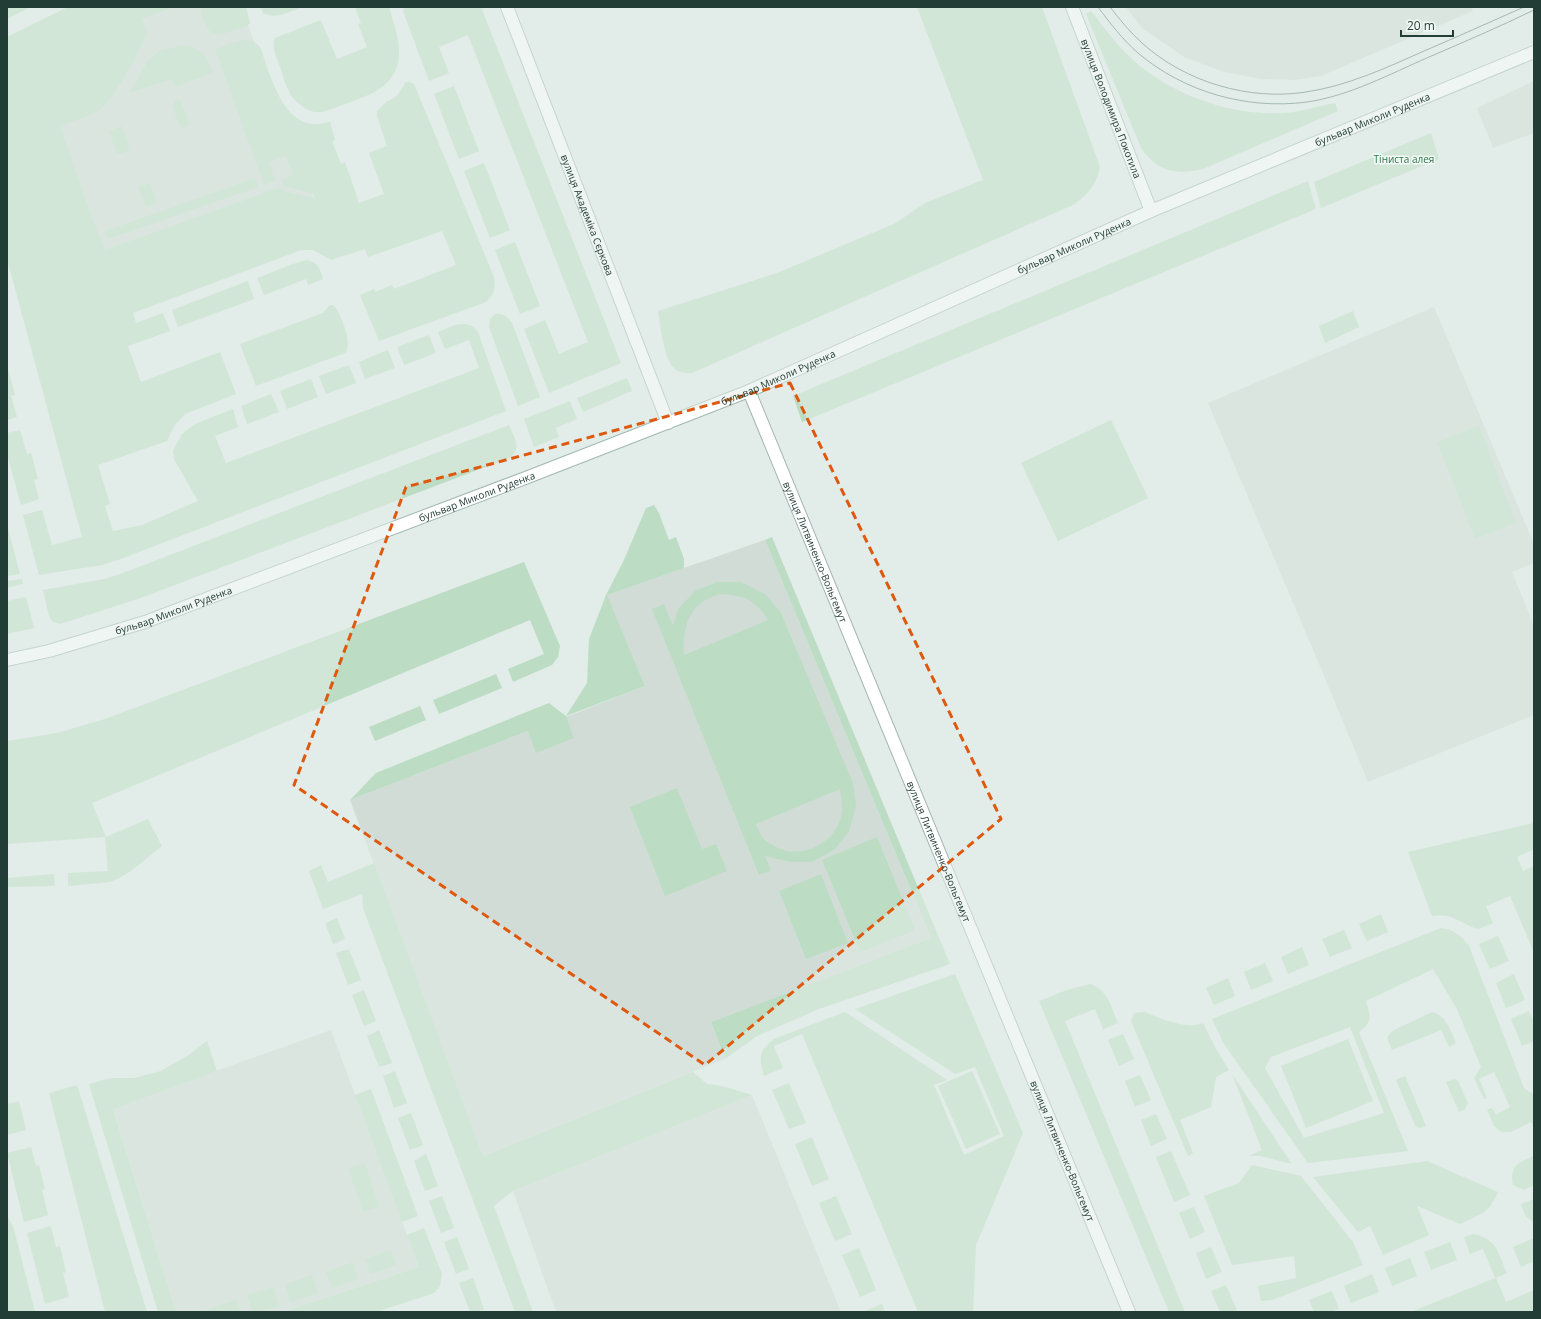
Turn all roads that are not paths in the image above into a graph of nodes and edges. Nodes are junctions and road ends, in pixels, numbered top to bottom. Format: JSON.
{"nodes":[{"id":1,"x":507,"y":7,"type":"edge"},
{"id":2,"x":1072,"y":7,"type":"edge"},
{"id":3,"x":1534,"y":52,"type":"edge"},
{"id":4,"x":1151,"y":211,"type":"junction"},
{"id":5,"x":749,"y":391,"type":"junction"},
{"id":6,"x":668,"y":423,"type":"junction"},
{"id":7,"x":7,"y":660,"type":"edge"},
{"id":8,"x":1130,"y":1312,"type":"edge"}],
"edges":[{"from":1,"to":6,"type":"street","name":"вулиця Академіка Сєркова"},
{"from":2,"to":4,"type":"street","name":"вулиця Володимира Покотила"},
{"from":3,"to":4,"type":"street","name":"бульвар Миколи Руденка"},
{"from":4,"to":5,"type":"street","name":"бульвар Миколи Руденка"},
{"from":5,"to":6,"type":"street","name":"бульвар Миколи Руденка"},
{"from":5,"to":8,"type":"street","name":"вулиця Литвиненко-Вольгемут"},
{"from":6,"to":7,"type":"street","name":"бульвар Миколи Руденка"}]}
